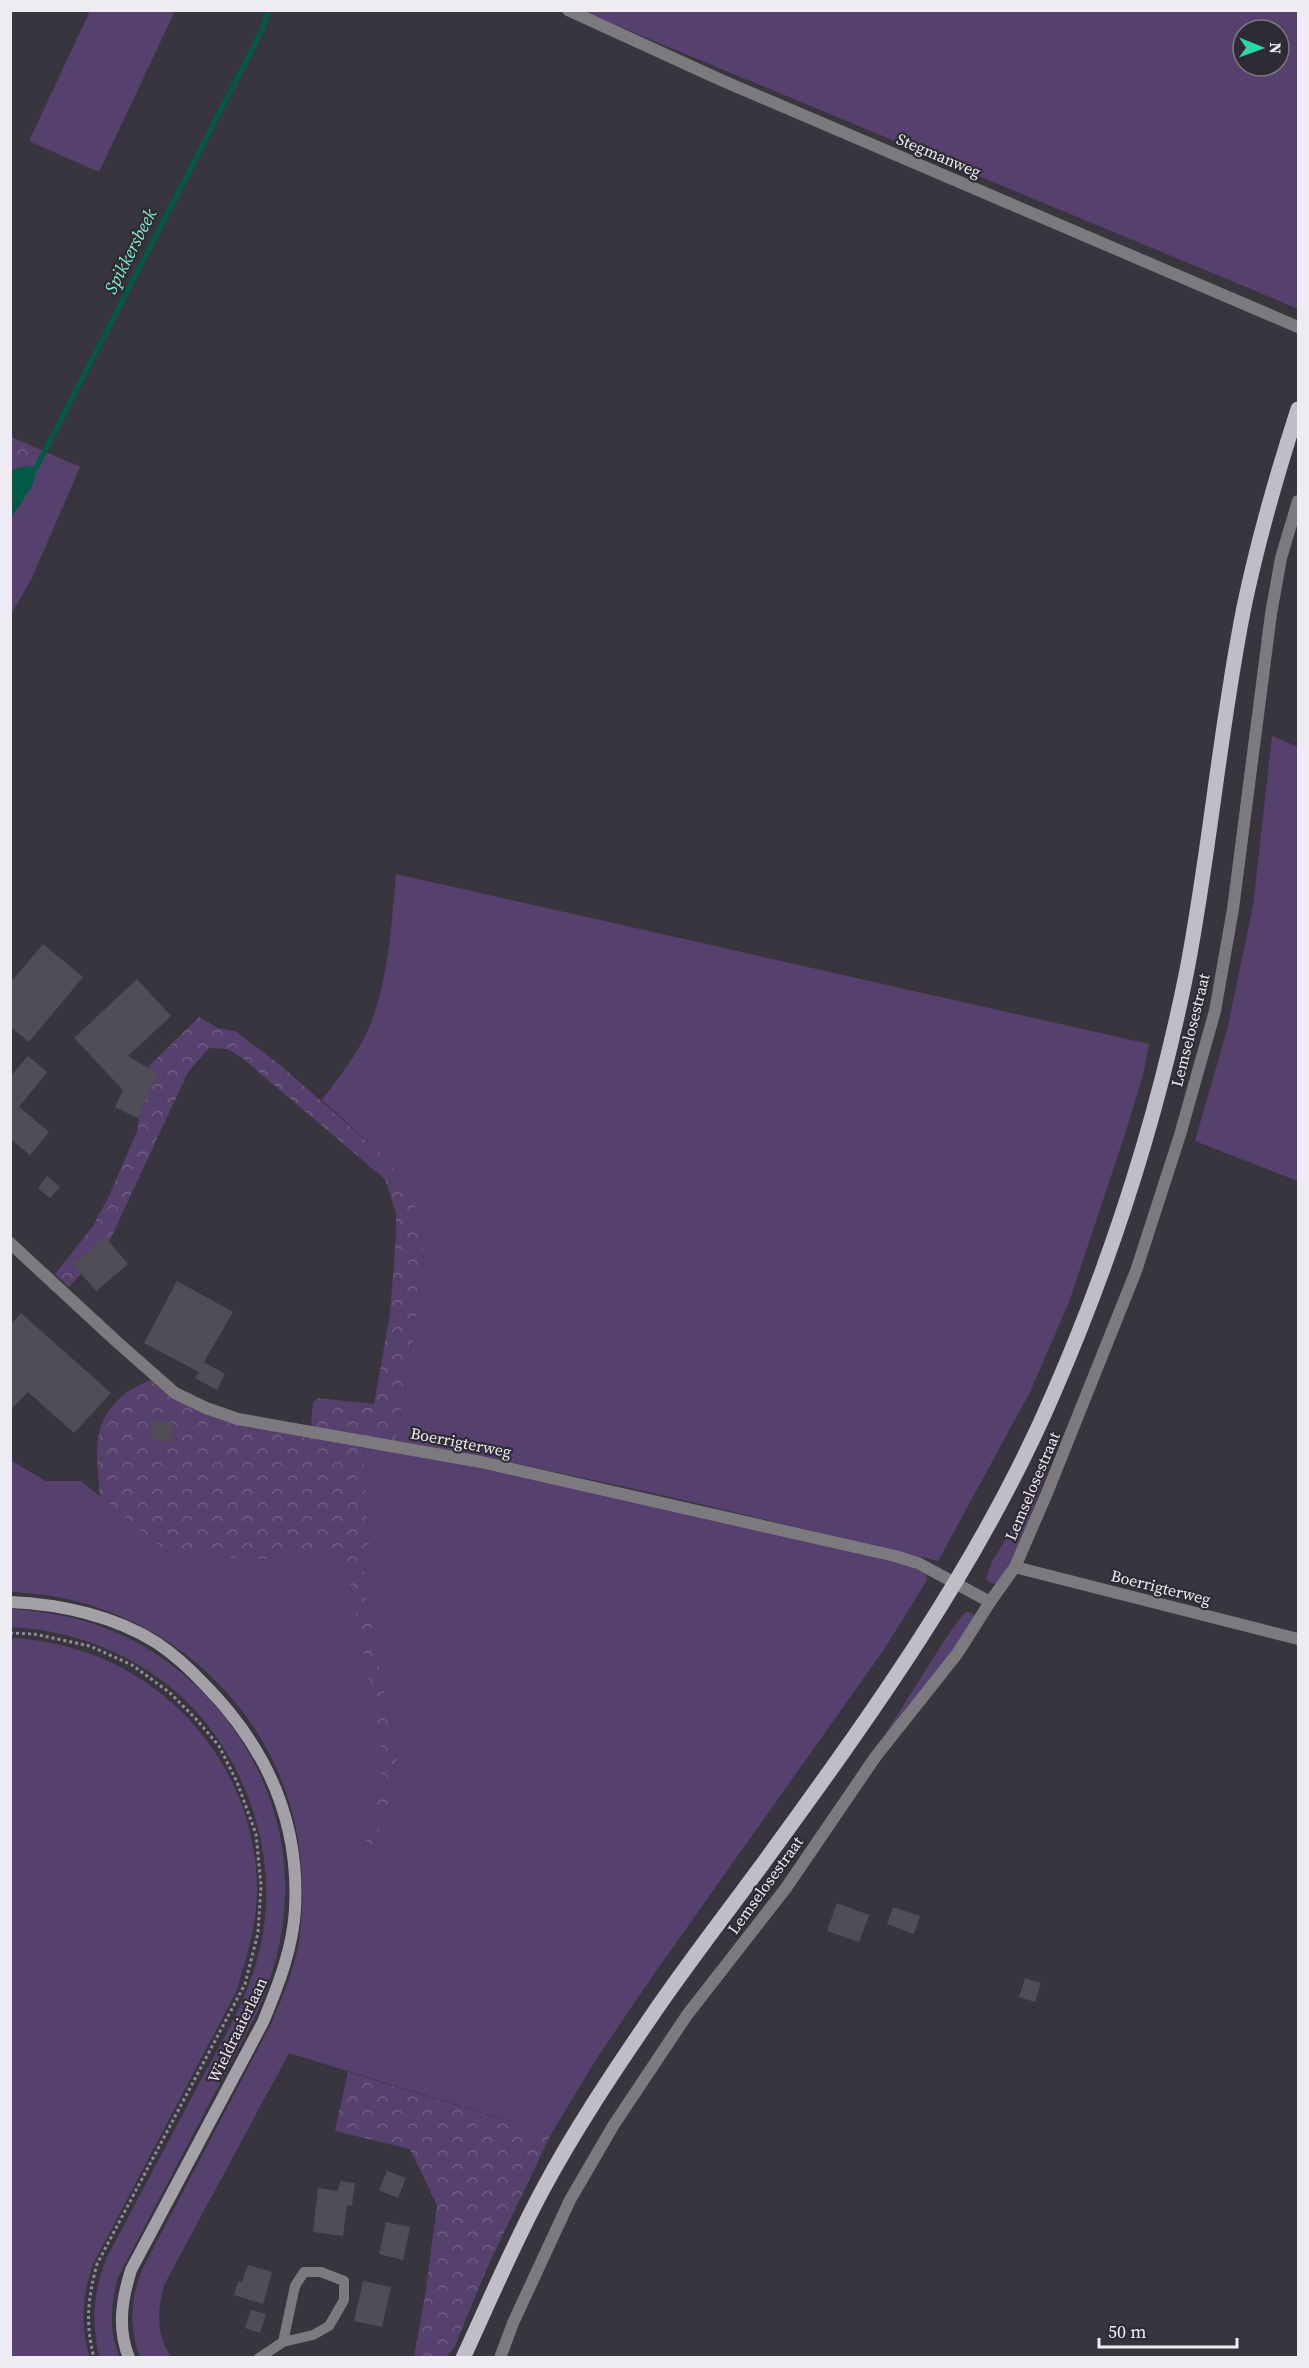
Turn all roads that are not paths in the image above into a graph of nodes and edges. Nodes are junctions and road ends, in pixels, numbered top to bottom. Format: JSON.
{"nodes":[{"id":1,"x":568,"y":10,"type":"edge"},
{"id":2,"x":1299,"y":327,"type":"edge"},
{"id":3,"x":1299,"y":409,"type":"edge"},
{"id":4,"x":1299,"y":501,"type":"edge"},
{"id":5,"x":10,"y":1243,"type":"edge"},
{"id":6,"x":1015,"y":1567,"type":"junction"},
{"id":7,"x":956,"y":1583,"type":"junction"},
{"id":8,"x":10,"y":1602,"type":"edge"},
{"id":9,"x":990,"y":1602,"type":"junction"},
{"id":10,"x":1299,"y":1639,"type":"edge"},
{"id":11,"x":283,"y":2342,"type":"junction"},
{"id":12,"x":129,"y":2358,"type":"edge"},
{"id":13,"x":259,"y":2358,"type":"edge"},
{"id":14,"x":463,"y":2358,"type":"edge"},
{"id":15,"x":500,"y":2358,"type":"edge"}],
"edges":[{"from":1,"to":2,"type":"street","name":"Stegmanweg"},
{"from":3,"to":7,"type":"main road"},
{"from":4,"to":6,"type":"street","name":"Lemselosestraat"},
{"from":5,"to":7,"type":"street","name":"Boerrigterweg"},
{"from":6,"to":9,"type":"street","name":"Lemselosestraat"},
{"from":6,"to":10,"type":"street","name":"Boerrigterweg"},
{"from":7,"to":9,"type":"street","name":"Boerrigterweg"},
{"from":7,"to":14,"type":"main road"},
{"from":8,"to":12,"type":"street","name":"Wieldraaierlaan"},
{"from":9,"to":15,"type":"street","name":"Lemselosestraat"},
{"from":11,"to":11,"type":"lane"},
{"from":11,"to":13,"type":"lane"}]}
